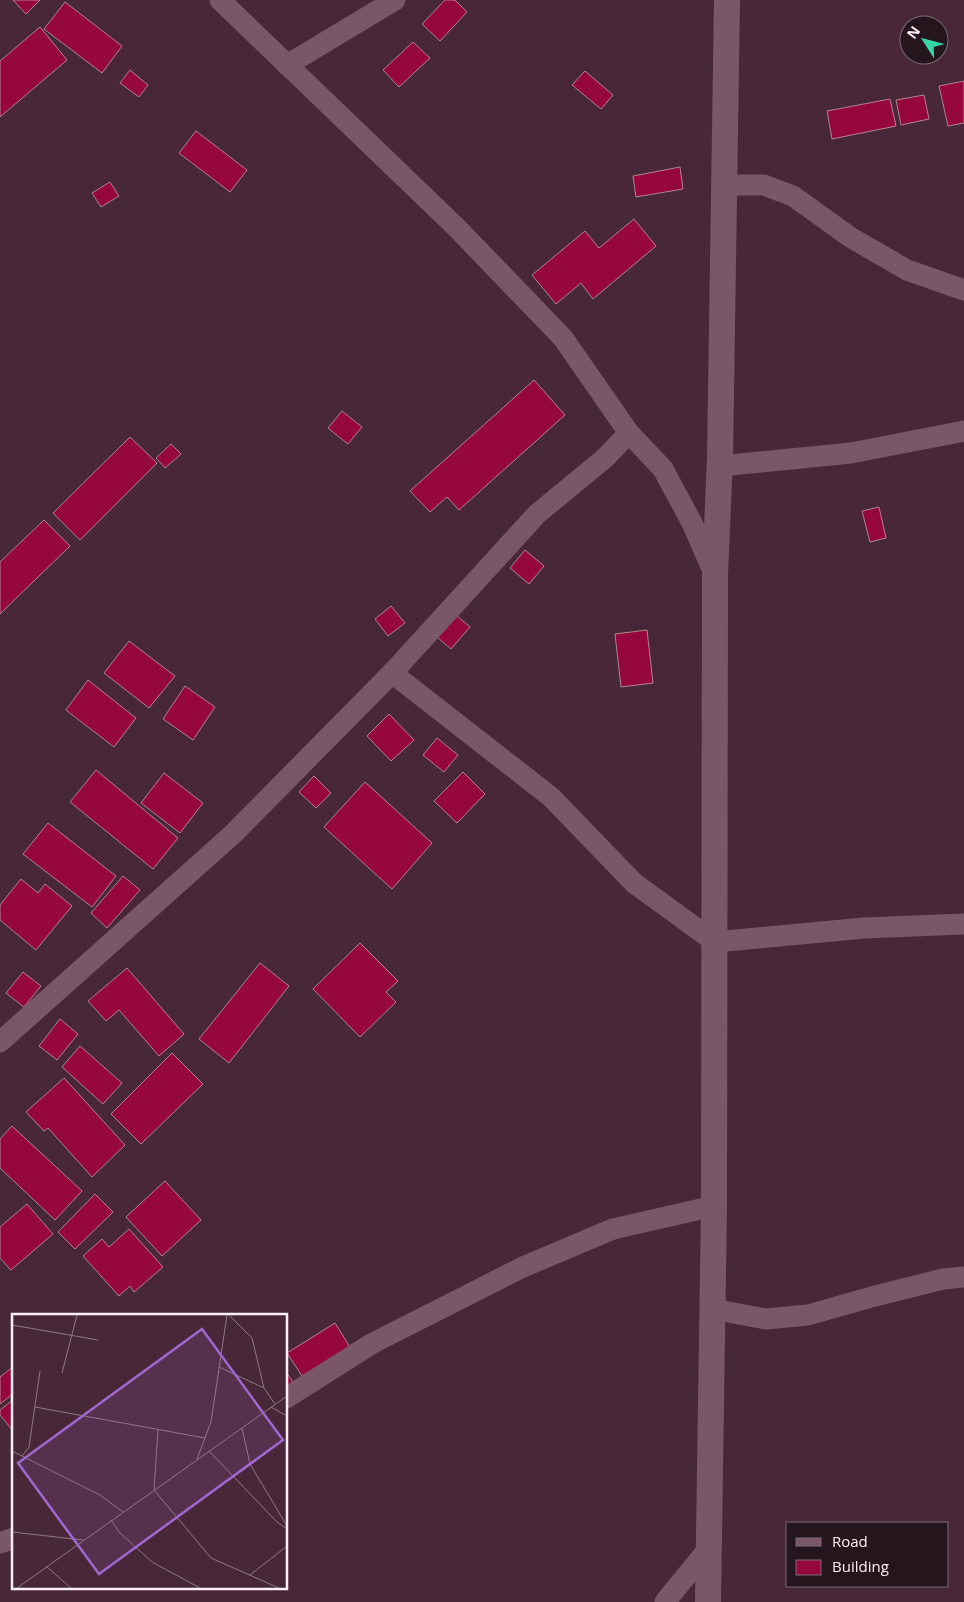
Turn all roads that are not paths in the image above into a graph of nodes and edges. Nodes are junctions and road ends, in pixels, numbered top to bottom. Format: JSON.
{"nodes":[{"id":1,"x":220,"y":0,"type":"edge"},
{"id":2,"x":395,"y":0,"type":"edge"},
{"id":3,"x":727,"y":0,"type":"edge"},
{"id":4,"x":287,"y":65,"type":"junction"},
{"id":5,"x":725,"y":185,"type":"junction"},
{"id":6,"x":964,"y":290,"type":"edge"},
{"id":7,"x":964,"y":431,"type":"edge"},
{"id":8,"x":629,"y":433,"type":"junction"},
{"id":9,"x":720,"y":466,"type":"junction"},
{"id":10,"x":715,"y":575,"type":"junction"},
{"id":11,"x":392,"y":673,"type":"junction"},
{"id":12,"x":964,"y":924,"type":"edge"},
{"id":13,"x":715,"y":942,"type":"junction"},
{"id":14,"x":0,"y":1042,"type":"edge"},
{"id":15,"x":714,"y":1206,"type":"junction"},
{"id":16,"x":964,"y":1277,"type":"edge"},
{"id":17,"x":712,"y":1309,"type":"junction"},
{"id":18,"x":288,"y":1397,"type":"edge"},
{"id":19,"x":12,"y":1539,"type":"edge"},
{"id":20,"x":0,"y":1543,"type":"edge"},
{"id":21,"x":709,"y":1548,"type":"junction"},
{"id":22,"x":665,"y":1602,"type":"edge"},
{"id":23,"x":708,"y":1602,"type":"edge"}],
"edges":[{"from":1,"to":4,"type":"street"},
{"from":2,"to":4,"type":"street"},
{"from":3,"to":5,"type":"street"},
{"from":4,"to":8,"type":"street"},
{"from":5,"to":6,"type":"street"},
{"from":5,"to":9,"type":"street"},
{"from":7,"to":9,"type":"street"},
{"from":8,"to":10,"type":"street"},
{"from":8,"to":11,"type":"street"},
{"from":9,"to":10,"type":"street"},
{"from":10,"to":13,"type":"street"},
{"from":11,"to":13,"type":"street"},
{"from":11,"to":14,"type":"street"},
{"from":12,"to":13,"type":"street"},
{"from":13,"to":15,"type":"street"},
{"from":15,"to":17,"type":"street"},
{"from":15,"to":18,"type":"street"},
{"from":16,"to":17,"type":"street"},
{"from":17,"to":21,"type":"street"},
{"from":19,"to":20,"type":"street"},
{"from":21,"to":22,"type":"street"},
{"from":21,"to":23,"type":"street"}]}
